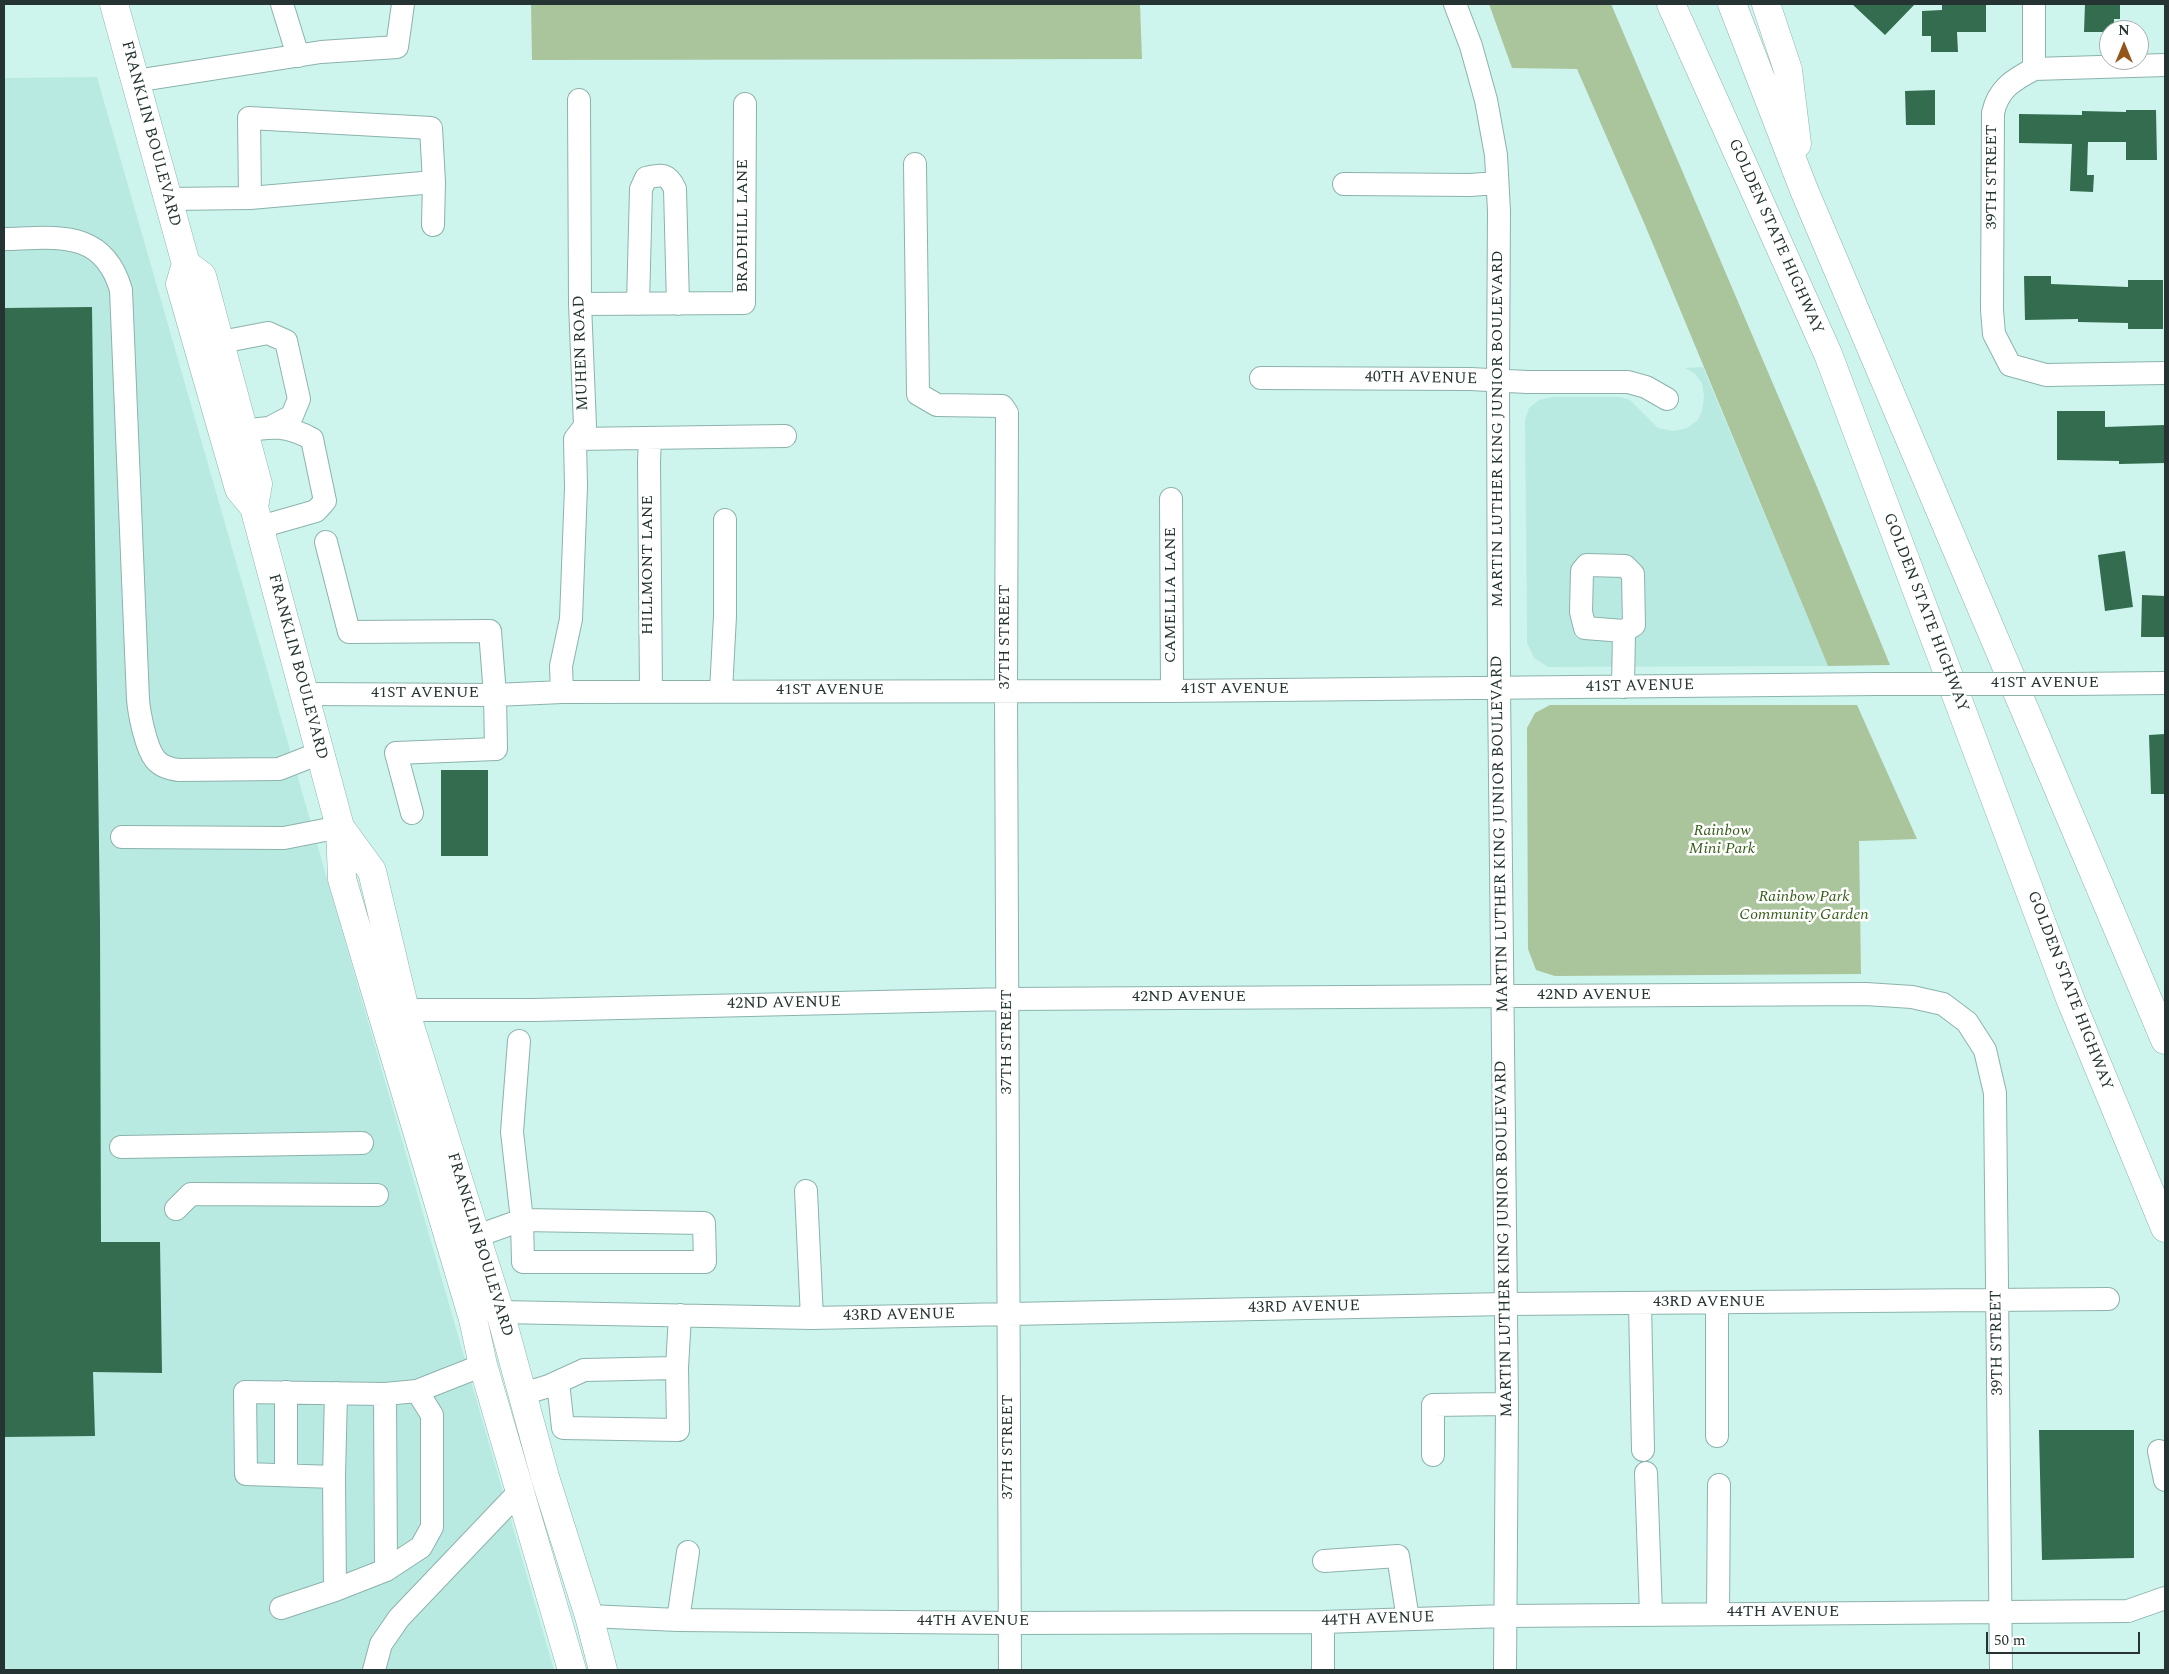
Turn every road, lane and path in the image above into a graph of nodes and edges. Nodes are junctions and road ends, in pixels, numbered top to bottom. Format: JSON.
{"nodes":[{"id":1,"x":114,"y":4,"type":"edge"},
{"id":2,"x":282,"y":4,"type":"edge"},
{"id":3,"x":403,"y":4,"type":"edge"},
{"id":4,"x":1455,"y":4,"type":"edge"},
{"id":5,"x":1672,"y":4,"type":"edge"},
{"id":6,"x":1732,"y":4,"type":"edge"},
{"id":7,"x":1766,"y":4,"type":"edge"},
{"id":8,"x":2034,"y":4,"type":"edge"},
{"id":9,"x":298,"y":56,"type":"junction"},
{"id":10,"x":2165,"y":65,"type":"edge"},
{"id":11,"x":2034,"y":69,"type":"junction"},
{"id":12,"x":135,"y":81,"type":"junction"},
{"id":13,"x":579,"y":100,"type":"dead end"},
{"id":14,"x":745,"y":104,"type":"dead end"},
{"id":15,"x":915,"y":164,"type":"dead end"},
{"id":16,"x":434,"y":182,"type":"junction"},
{"id":17,"x":1498,"y":183,"type":"junction"},
{"id":18,"x":1344,"y":184,"type":"dead end"},
{"id":19,"x":1804,"y":190,"type":"junction"},
{"id":20,"x":250,"y":198,"type":"junction"},
{"id":21,"x":168,"y":199,"type":"junction"},
{"id":22,"x":433,"y":225,"type":"dead end"},
{"id":23,"x":4,"y":239,"type":"edge"},
{"id":24,"x":186,"y":264,"type":"junction"},
{"id":25,"x":580,"y":304,"type":"junction"},
{"id":26,"x":638,"y":304,"type":"junction"},
{"id":27,"x":678,"y":304,"type":"junction"},
{"id":28,"x":221,"y":342,"type":"junction"},
{"id":29,"x":2165,"y":373,"type":"edge"},
{"id":30,"x":1261,"y":378,"type":"dead end"},
{"id":31,"x":1498,"y":381,"type":"junction"},
{"id":32,"x":1667,"y":399,"type":"dead end"},
{"id":33,"x":273,"y":426,"type":"junction"},
{"id":34,"x":245,"y":432,"type":"junction"},
{"id":35,"x":785,"y":436,"type":"dead end"},
{"id":36,"x":650,"y":438,"type":"junction"},
{"id":37,"x":575,"y":439,"type":"junction"},
{"id":38,"x":1171,"y":499,"type":"dead end"},
{"id":39,"x":257,"y":517,"type":"junction"},
{"id":40,"x":725,"y":520,"type":"dead end"},
{"id":41,"x":326,"y":542,"type":"dead end"},
{"id":42,"x":1624,"y":631,"type":"dead end"},
{"id":43,"x":2165,"y":683,"type":"edge"},
{"id":44,"x":1623,"y":686,"type":"junction"},
{"id":45,"x":1499,"y":688,"type":"junction"},
{"id":46,"x":721,"y":691,"type":"junction"},
{"id":47,"x":1006,"y":691,"type":"junction"},
{"id":48,"x":1172,"y":691,"type":"junction"},
{"id":49,"x":562,"y":692,"type":"junction"},
{"id":50,"x":651,"y":692,"type":"junction"},
{"id":51,"x":305,"y":694,"type":"junction"},
{"id":52,"x":495,"y":695,"type":"junction"},
{"id":53,"x":320,"y":753,"type":"junction"},
{"id":54,"x":412,"y":813,"type":"dead end"},
{"id":55,"x":340,"y":827,"type":"junction"},
{"id":56,"x":122,"y":837,"type":"dead end"},
{"id":57,"x":1502,"y":996,"type":"junction"},
{"id":58,"x":1008,"y":999,"type":"junction"},
{"id":59,"x":405,"y":1010,"type":"junction"},
{"id":60,"x":1966,"y":1022,"type":"joint"},
{"id":61,"x":2165,"y":1040,"type":"edge"},
{"id":62,"x":519,"y":1041,"type":"dead end"},
{"id":63,"x":362,"y":1143,"type":"dead end"},
{"id":64,"x":121,"y":1147,"type":"dead end"},
{"id":65,"x":806,"y":1191,"type":"dead end"},
{"id":66,"x":377,"y":1194,"type":"dead end"},
{"id":67,"x":176,"y":1208,"type":"dead end"},
{"id":68,"x":522,"y":1220,"type":"junction"},
{"id":69,"x":2165,"y":1228,"type":"edge"},
{"id":70,"x":476,"y":1236,"type":"junction"},
{"id":71,"x":2108,"y":1299,"type":"dead end"},
{"id":72,"x":1998,"y":1301,"type":"junction"},
{"id":73,"x":1640,"y":1303,"type":"junction"},
{"id":74,"x":1717,"y":1303,"type":"junction"},
{"id":75,"x":1506,"y":1304,"type":"junction"},
{"id":76,"x":500,"y":1312,"type":"junction"},
{"id":77,"x":1009,"y":1313,"type":"junction"},
{"id":78,"x":680,"y":1315,"type":"junction"},
{"id":79,"x":812,"y":1318,"type":"junction"},
{"id":80,"x":483,"y":1365,"type":"junction"},
{"id":81,"x":678,"y":1368,"type":"junction"},
{"id":82,"x":558,"y":1382,"type":"junction"},
{"id":83,"x":417,"y":1391,"type":"junction"},
{"id":84,"x":286,"y":1392,"type":"junction"},
{"id":85,"x":336,"y":1393,"type":"junction"},
{"id":86,"x":385,"y":1394,"type":"junction"},
{"id":87,"x":522,"y":1394,"type":"junction"},
{"id":88,"x":1506,"y":1404,"type":"junction"},
{"id":89,"x":1717,"y":1436,"type":"dead end"},
{"id":90,"x":1644,"y":1450,"type":"dead end"},
{"id":91,"x":2159,"y":1451,"type":"dead end"},
{"id":92,"x":1433,"y":1455,"type":"dead end"},
{"id":93,"x":1646,"y":1474,"type":"dead end"},
{"id":94,"x":286,"y":1475,"type":"junction"},
{"id":95,"x":334,"y":1477,"type":"junction"},
{"id":96,"x":2165,"y":1480,"type":"edge"},
{"id":97,"x":1719,"y":1485,"type":"dead end"},
{"id":98,"x":519,"y":1492,"type":"junction"},
{"id":99,"x":421,"y":1548,"type":"junction"},
{"id":100,"x":688,"y":1552,"type":"dead end"},
{"id":101,"x":1324,"y":1561,"type":"dead end"},
{"id":102,"x":386,"y":1570,"type":"junction"},
{"id":103,"x":444,"y":1571,"type":"junction"},
{"id":104,"x":335,"y":1590,"type":"junction"},
{"id":105,"x":2165,"y":1598,"type":"edge"},
{"id":106,"x":281,"y":1608,"type":"dead end"},
{"id":107,"x":2001,"y":1611,"type":"junction"},
{"id":108,"x":1651,"y":1614,"type":"junction"},
{"id":109,"x":1718,"y":1614,"type":"junction"},
{"id":110,"x":589,"y":1616,"type":"junction"},
{"id":111,"x":1505,"y":1616,"type":"junction"},
{"id":112,"x":1408,"y":1619,"type":"junction"},
{"id":113,"x":678,"y":1620,"type":"junction"},
{"id":114,"x":1323,"y":1622,"type":"junction"},
{"id":115,"x":1010,"y":1623,"type":"junction"},
{"id":116,"x":374,"y":1670,"type":"edge"},
{"id":117,"x":572,"y":1670,"type":"edge"},
{"id":118,"x":603,"y":1670,"type":"edge"},
{"id":119,"x":1010,"y":1670,"type":"edge"},
{"id":120,"x":1323,"y":1670,"type":"edge"},
{"id":121,"x":1505,"y":1670,"type":"edge"},
{"id":122,"x":2001,"y":1670,"type":"edge"}],
"edges":[{"from":1,"to":12,"type":"main road","name":"FRANKLIN BOULEVARD"},
{"from":2,"to":9,"type":"street"},
{"from":3,"to":9,"type":"street"},
{"from":4,"to":17,"type":"street","name":"MARTIN LUTHER KING JUNIOR BOULEVARD"},
{"from":5,"to":69,"type":"main road","name":"GOLDEN STATE HIGHWAY"},
{"from":6,"to":19,"type":"main road"},
{"from":7,"to":19,"type":"main road"},
{"from":8,"to":11,"type":"street"},
{"from":9,"to":12,"type":"street"},
{"from":10,"to":11,"type":"street"},
{"from":11,"to":29,"type":"street","name":"39TH STREET"},
{"from":12,"to":21,"type":"main road","name":"FRANKLIN BOULEVARD"},
{"from":13,"to":25,"type":"street","name":"MUHEN ROAD"},
{"from":14,"to":27,"type":"street","name":"BRADHILL LANE"},
{"from":15,"to":47,"type":"street","name":"37TH STREET"},
{"from":16,"to":20,"type":"street"},
{"from":16,"to":20,"type":"street"},
{"from":16,"to":22,"type":"street"},
{"from":17,"to":18,"type":"street"},
{"from":17,"to":31,"type":"street","name":"MARTIN LUTHER KING JUNIOR BOULEVARD"},
{"from":19,"to":61,"type":"main road"},
{"from":20,"to":21,"type":"street"},
{"from":21,"to":24,"type":"main road","name":"FRANKLIN BOULEVARD"},
{"from":23,"to":53,"type":"street"},
{"from":24,"to":28,"type":"main road","name":"FRANKLIN BOULEVARD"},
{"from":24,"to":39,"type":"main road","name":"FRANKLIN BOULEVARD"},
{"from":25,"to":26,"type":"street","name":"BRADHILL LANE"},
{"from":25,"to":37,"type":"street","name":"MUHEN ROAD"},
{"from":26,"to":27,"type":"street","name":"BRADHILL LANE"},
{"from":26,"to":27,"type":"street"},
{"from":28,"to":33,"type":"street"},
{"from":28,"to":34,"type":"main road","name":"FRANKLIN BOULEVARD"},
{"from":30,"to":31,"type":"street","name":"40TH AVENUE"},
{"from":31,"to":32,"type":"street","name":"40TH AVENUE"},
{"from":31,"to":45,"type":"street","name":"MARTIN LUTHER KING JUNIOR BOULEVARD"},
{"from":33,"to":34,"type":"street"},
{"from":33,"to":39,"type":"street"},
{"from":34,"to":39,"type":"main road","name":"FRANKLIN BOULEVARD"},
{"from":35,"to":36,"type":"street"},
{"from":36,"to":37,"type":"street"},
{"from":36,"to":50,"type":"street","name":"HILLMONT LANE"},
{"from":37,"to":49,"type":"street","name":"MUHEN ROAD"},
{"from":38,"to":48,"type":"street","name":"CAMELLIA LANE"},
{"from":39,"to":51,"type":"main road","name":"FRANKLIN BOULEVARD"},
{"from":40,"to":46,"type":"street"},
{"from":41,"to":52,"type":"street"},
{"from":42,"to":44,"type":"street"},
{"from":43,"to":44,"type":"street","name":"41ST AVENUE","bridge":true},
{"from":44,"to":45,"type":"street","name":"41ST AVENUE"},
{"from":45,"to":48,"type":"street","name":"41ST AVENUE"},
{"from":45,"to":57,"type":"street","name":"MARTIN LUTHER KING JUNIOR BOULEVARD"},
{"from":46,"to":47,"type":"street","name":"41ST AVENUE"},
{"from":46,"to":50,"type":"street","name":"41ST AVENUE"},
{"from":47,"to":48,"type":"street","name":"41ST AVENUE"},
{"from":47,"to":58,"type":"street","name":"37TH STREET"},
{"from":49,"to":50,"type":"street","name":"41ST AVENUE"},
{"from":49,"to":52,"type":"street","name":"41ST AVENUE"},
{"from":51,"to":52,"type":"street","name":"41ST AVENUE"},
{"from":51,"to":53,"type":"main road","name":"FRANKLIN BOULEVARD"},
{"from":52,"to":54,"type":"street"},
{"from":53,"to":55,"type":"main road","name":"FRANKLIN BOULEVARD"},
{"from":55,"to":56,"type":"street"},
{"from":55,"to":59,"type":"main road","name":"FRANKLIN BOULEVARD"},
{"from":55,"to":80,"type":"main road","name":"FRANKLIN BOULEVARD"},
{"from":57,"to":58,"type":"street","name":"42ND AVENUE"},
{"from":57,"to":60,"type":"street","name":"42ND AVENUE"},
{"from":57,"to":75,"type":"street","name":"MARTIN LUTHER KING JUNIOR BOULEVARD"},
{"from":58,"to":59,"type":"street","name":"42ND AVENUE"},
{"from":58,"to":77,"type":"street","name":"37TH STREET"},
{"from":59,"to":70,"type":"main road","name":"FRANKLIN BOULEVARD"},
{"from":60,"to":72,"type":"street","name":"39TH STREET"},
{"from":62,"to":68,"type":"street"},
{"from":63,"to":64,"type":"street"},
{"from":65,"to":79,"type":"street"},
{"from":66,"to":67,"type":"street"},
{"from":68,"to":68,"type":"street"},
{"from":68,"to":70,"type":"street"},
{"from":70,"to":76,"type":"main road","name":"FRANKLIN BOULEVARD"},
{"from":71,"to":72,"type":"street","name":"43RD AVENUE"},
{"from":72,"to":74,"type":"street","name":"43RD AVENUE"},
{"from":72,"to":107,"type":"street","name":"39TH STREET"},
{"from":73,"to":74,"type":"street","name":"43RD AVENUE"},
{"from":73,"to":75,"type":"street","name":"43RD AVENUE"},
{"from":73,"to":90,"type":"street"},
{"from":74,"to":89,"type":"street"},
{"from":75,"to":77,"type":"street","name":"43RD AVENUE"},
{"from":75,"to":88,"type":"street","name":"MARTIN LUTHER KING JUNIOR BOULEVARD"},
{"from":76,"to":78,"type":"street","name":"43RD AVENUE"},
{"from":76,"to":87,"type":"main road","name":"FRANKLIN BOULEVARD"},
{"from":77,"to":79,"type":"street","name":"43RD AVENUE"},
{"from":77,"to":115,"type":"street","name":"37TH STREET"},
{"from":78,"to":79,"type":"street","name":"43RD AVENUE"},
{"from":78,"to":81,"type":"street"},
{"from":80,"to":83,"type":"street"},
{"from":80,"to":98,"type":"main road","name":"FRANKLIN BOULEVARD"},
{"from":81,"to":82,"type":"street"},
{"from":81,"to":82,"type":"street"},
{"from":82,"to":87,"type":"street"},
{"from":83,"to":86,"type":"street"},
{"from":83,"to":99,"type":"street"},
{"from":84,"to":85,"type":"street"},
{"from":84,"to":94,"type":"street"},
{"from":84,"to":94,"type":"street"},
{"from":85,"to":86,"type":"street"},
{"from":85,"to":95,"type":"street"},
{"from":86,"to":102,"type":"street"},
{"from":87,"to":110,"type":"main road","name":"FRANKLIN BOULEVARD"},
{"from":88,"to":92,"type":"street"},
{"from":88,"to":111,"type":"street","name":"MARTIN LUTHER KING JUNIOR BOULEVARD"},
{"from":91,"to":96,"type":"street"},
{"from":93,"to":108,"type":"street"},
{"from":94,"to":95,"type":"street"},
{"from":95,"to":104,"type":"street"},
{"from":97,"to":109,"type":"street"},
{"from":98,"to":103,"type":"street"},
{"from":98,"to":117,"type":"main road","name":"FRANKLIN BOULEVARD"},
{"from":99,"to":102,"type":"street"},
{"from":99,"to":103,"type":"street"},
{"from":100,"to":113,"type":"street"},
{"from":101,"to":112,"type":"street"},
{"from":102,"to":104,"type":"street"},
{"from":103,"to":116,"type":"street"},
{"from":104,"to":106,"type":"street"},
{"from":105,"to":107,"type":"street","name":"44TH AVENUE"},
{"from":107,"to":109,"type":"street","name":"44TH AVENUE"},
{"from":107,"to":122,"type":"street","name":"39TH STREET"},
{"from":108,"to":109,"type":"street","name":"44TH AVENUE"},
{"from":108,"to":111,"type":"street","name":"44TH AVENUE"},
{"from":110,"to":113,"type":"street","name":"44TH AVENUE"},
{"from":110,"to":118,"type":"main road","name":"FRANKLIN BOULEVARD"},
{"from":111,"to":112,"type":"street","name":"44TH AVENUE"},
{"from":111,"to":121,"type":"street","name":"MARTIN LUTHER KING JUNIOR BOULEVARD"},
{"from":112,"to":114,"type":"street","name":"44TH AVENUE"},
{"from":113,"to":115,"type":"street","name":"44TH AVENUE"},
{"from":114,"to":115,"type":"street","name":"44TH AVENUE"},
{"from":114,"to":120,"type":"street"},
{"from":115,"to":119,"type":"street","name":"37TH STREET"}]}
